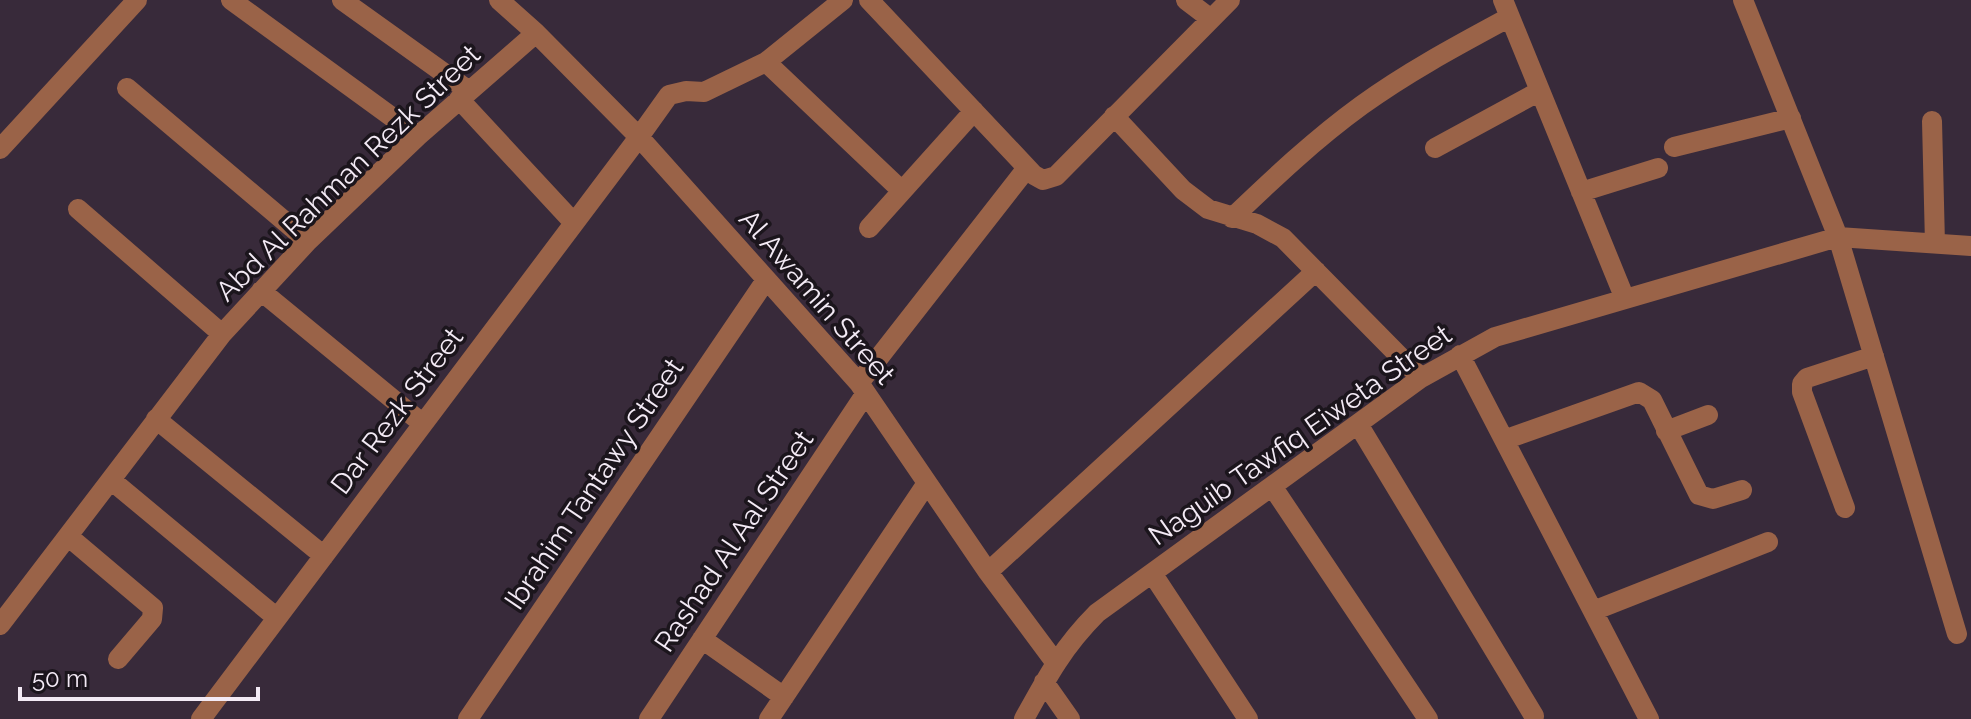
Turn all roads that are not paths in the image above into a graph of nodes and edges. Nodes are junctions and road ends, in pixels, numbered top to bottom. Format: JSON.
{"nodes":[{"id":1,"x":137,"y":0,"type":"edge"},
{"id":2,"x":231,"y":0,"type":"edge"},
{"id":3,"x":342,"y":0,"type":"edge"},
{"id":4,"x":499,"y":0,"type":"edge"},
{"id":5,"x":843,"y":0,"type":"edge"},
{"id":6,"x":869,"y":0,"type":"edge"},
{"id":7,"x":1186,"y":0,"type":"edge"},
{"id":8,"x":1230,"y":0,"type":"edge"},
{"id":9,"x":1743,"y":0,"type":"edge"},
{"id":10,"x":1507,"y":9,"type":"edge"},
{"id":11,"x":1211,"y":19,"type":"junction"},
{"id":12,"x":536,"y":33,"type":"junction"},
{"id":13,"x":766,"y":62,"type":"junction"},
{"id":14,"x":127,"y":88,"type":"dead end"},
{"id":15,"x":1540,"y":91,"type":"junction"},
{"id":16,"x":464,"y":95,"type":"junction"},
{"id":17,"x":974,"y":111,"type":"junction"},
{"id":18,"x":1114,"y":116,"type":"junction"},
{"id":19,"x":1791,"y":118,"type":"junction"},
{"id":20,"x":1932,"y":121,"type":"dead end"},
{"id":21,"x":418,"y":136,"type":"junction"},
{"id":22,"x":639,"y":137,"type":"junction"},
{"id":23,"x":1674,"y":147,"type":"dead end"},
{"id":24,"x":1435,"y":148,"type":"dead end"},
{"id":25,"x":0,"y":149,"type":"edge"},
{"id":26,"x":1027,"y":168,"type":"junction"},
{"id":27,"x":1658,"y":168,"type":"dead end"},
{"id":28,"x":902,"y":191,"type":"junction"},
{"id":29,"x":1581,"y":192,"type":"junction"},
{"id":30,"x":78,"y":209,"type":"dead end"},
{"id":31,"x":1232,"y":218,"type":"junction"},
{"id":32,"x":574,"y":223,"type":"junction"},
{"id":33,"x":869,"y":228,"type":"dead end"},
{"id":34,"x":1838,"y":237,"type":"junction"},
{"id":35,"x":308,"y":241,"type":"junction"},
{"id":36,"x":1935,"y":244,"type":"junction"},
{"id":37,"x":1971,"y":246,"type":"edge"},
{"id":38,"x":1316,"y":271,"type":"junction"},
{"id":39,"x":766,"y":280,"type":"junction"},
{"id":40,"x":261,"y":291,"type":"junction"},
{"id":41,"x":1625,"y":299,"type":"junction"},
{"id":42,"x":222,"y":334,"type":"junction"},
{"id":43,"x":1460,"y":355,"type":"junction"},
{"id":44,"x":1874,"y":356,"type":"junction"},
{"id":45,"x":1421,"y":378,"type":"junction"},
{"id":46,"x":862,"y":388,"type":"junction"},
{"id":47,"x":1708,"y":415,"type":"dead end"},
{"id":48,"x":156,"y":419,"type":"junction"},
{"id":49,"x":423,"y":424,"type":"junction"},
{"id":50,"x":1358,"y":424,"type":"junction"},
{"id":51,"x":1666,"y":431,"type":"junction"},
{"id":52,"x":1504,"y":440,"type":"junction"},
{"id":53,"x":111,"y":480,"type":"junction"},
{"id":54,"x":927,"y":483,"type":"junction"},
{"id":55,"x":1272,"y":486,"type":"junction"},
{"id":56,"x":1742,"y":490,"type":"dead end"},
{"id":57,"x":1845,"y":508,"type":"dead end"},
{"id":58,"x":69,"y":537,"type":"junction"},
{"id":59,"x":1768,"y":542,"type":"dead end"},
{"id":60,"x":324,"y":556,"type":"junction"},
{"id":61,"x":988,"y":572,"type":"junction"},
{"id":62,"x":1152,"y":573,"type":"junction"},
{"id":63,"x":1593,"y":611,"type":"junction"},
{"id":64,"x":277,"y":618,"type":"junction"},
{"id":65,"x":0,"y":625,"type":"edge"},
{"id":66,"x":1957,"y":634,"type":"dead end"},
{"id":67,"x":702,"y":639,"type":"junction"},
{"id":68,"x":118,"y":659,"type":"dead end"},
{"id":69,"x":1055,"y":662,"type":"junction"},
{"id":70,"x":1044,"y":682,"type":"junction"},
{"id":71,"x":784,"y":697,"type":"junction"},
{"id":72,"x":1534,"y":716,"type":"dead end"},
{"id":73,"x":201,"y":719,"type":"edge"},
{"id":74,"x":468,"y":719,"type":"edge"},
{"id":75,"x":649,"y":719,"type":"edge"},
{"id":76,"x":769,"y":719,"type":"edge"},
{"id":77,"x":1024,"y":719,"type":"edge"},
{"id":78,"x":1070,"y":719,"type":"edge"},
{"id":79,"x":1248,"y":719,"type":"edge"},
{"id":80,"x":1428,"y":719,"type":"edge"},
{"id":81,"x":1649,"y":719,"type":"edge"}],
"edges":[{"from":1,"to":25,"type":"street"},
{"from":2,"to":21,"type":"street"},
{"from":3,"to":16,"type":"street"},
{"from":4,"to":12,"type":"street","name":"Al Awamin Street"},
{"from":5,"to":13,"type":"street","name":"Dar Rezk Street"},
{"from":6,"to":17,"type":"street"},
{"from":7,"to":11,"type":"street"},
{"from":8,"to":11,"type":"street"},
{"from":9,"to":19,"type":"street"},
{"from":10,"to":15,"type":"street"},
{"from":10,"to":31,"type":"street"},
{"from":11,"to":18,"type":"street"},
{"from":12,"to":16,"type":"street","name":"Abd Al Rahman Rezk Street"},
{"from":12,"to":22,"type":"street","name":"Al Awamin Street"},
{"from":13,"to":22,"type":"street","name":"Dar Rezk Street"},
{"from":13,"to":28,"type":"street"},
{"from":14,"to":35,"type":"street"},
{"from":15,"to":24,"type":"street"},
{"from":15,"to":29,"type":"street"},
{"from":16,"to":21,"type":"street","name":"Abd Al Rahman Rezk Street"},
{"from":16,"to":32,"type":"street"},
{"from":17,"to":26,"type":"street"},
{"from":17,"to":28,"type":"street"},
{"from":18,"to":26,"type":"street"},
{"from":18,"to":31,"type":"street"},
{"from":19,"to":23,"type":"street"},
{"from":19,"to":34,"type":"street"},
{"from":20,"to":36,"type":"street"},
{"from":21,"to":35,"type":"street","name":"Abd Al Rahman Rezk Street"},
{"from":22,"to":32,"type":"street","name":"Dar Rezk Street"},
{"from":22,"to":39,"type":"street","name":"Al Awamin Street"},
{"from":26,"to":46,"type":"street","name":"Rashad Al Aal Street"},
{"from":27,"to":29,"type":"street"},
{"from":28,"to":33,"type":"street"},
{"from":29,"to":41,"type":"street"},
{"from":30,"to":42,"type":"street"},
{"from":31,"to":38,"type":"street"},
{"from":32,"to":49,"type":"street","name":"Dar Rezk Street"},
{"from":34,"to":36,"type":"street"},
{"from":34,"to":41,"type":"street","name":"Naguib Tawfiq Eiweta Street"},
{"from":34,"to":44,"type":"street"},
{"from":35,"to":40,"type":"street","name":"Abd Al Rahman Rezk Street"},
{"from":36,"to":37,"type":"street"},
{"from":38,"to":45,"type":"street"},
{"from":38,"to":61,"type":"street"},
{"from":39,"to":46,"type":"street","name":"Al Awamin Street"},
{"from":39,"to":74,"type":"street","name":"Ibrahim Tantawy Street"},
{"from":40,"to":42,"type":"street","name":"Abd Al Rahman Rezk Street"},
{"from":40,"to":49,"type":"street"},
{"from":41,"to":43,"type":"street","name":"Naguib Tawfiq Eiweta Street"},
{"from":42,"to":48,"type":"street","name":"Abd Al Rahman Rezk Street"},
{"from":43,"to":45,"type":"street","name":"Naguib Tawfiq Eiweta Street"},
{"from":43,"to":52,"type":"street"},
{"from":44,"to":57,"type":"street"},
{"from":44,"to":66,"type":"street"},
{"from":45,"to":50,"type":"street","name":"Naguib Tawfiq Eiweta Street"},
{"from":46,"to":54,"type":"street","name":"Al Awamin Street"},
{"from":46,"to":67,"type":"street","name":"Rashad Al Aal Street"},
{"from":47,"to":51,"type":"street"},
{"from":48,"to":53,"type":"street","name":"Abd Al Rahman Rezk Street"},
{"from":48,"to":60,"type":"street"},
{"from":49,"to":60,"type":"street","name":"Dar Rezk Street"},
{"from":50,"to":55,"type":"street","name":"Naguib Tawfiq Eiweta Street"},
{"from":50,"to":72,"type":"street"},
{"from":51,"to":52,"type":"street"},
{"from":51,"to":56,"type":"street"},
{"from":52,"to":63,"type":"street"},
{"from":53,"to":58,"type":"street","name":"Abd Al Rahman Rezk Street"},
{"from":53,"to":64,"type":"street"},
{"from":54,"to":61,"type":"street","name":"Al Awamin Street"},
{"from":54,"to":71,"type":"street"},
{"from":55,"to":62,"type":"street","name":"Naguib Tawfiq Eiweta Street"},
{"from":55,"to":80,"type":"street"},
{"from":58,"to":65,"type":"street","name":"Abd Al Rahman Rezk Street"},
{"from":58,"to":68,"type":"street"},
{"from":59,"to":63,"type":"street"},
{"from":60,"to":64,"type":"street","name":"Dar Rezk Street"},
{"from":61,"to":69,"type":"street","name":"Al Awamin Street"},
{"from":62,"to":69,"type":"street","name":"Naguib Tawfiq Eiweta Street"},
{"from":62,"to":79,"type":"street"},
{"from":63,"to":81,"type":"street"},
{"from":64,"to":73,"type":"street","name":"Dar Rezk Street"},
{"from":67,"to":71,"type":"street"},
{"from":67,"to":75,"type":"street","name":"Rashad Al Aal Street"},
{"from":69,"to":70,"type":"street","name":"Naguib Tawfiq Eiweta Street"},
{"from":70,"to":77,"type":"street","name":"Naguib Tawfiq Eiweta Street"},
{"from":70,"to":78,"type":"street"},
{"from":71,"to":76,"type":"street"}]}
